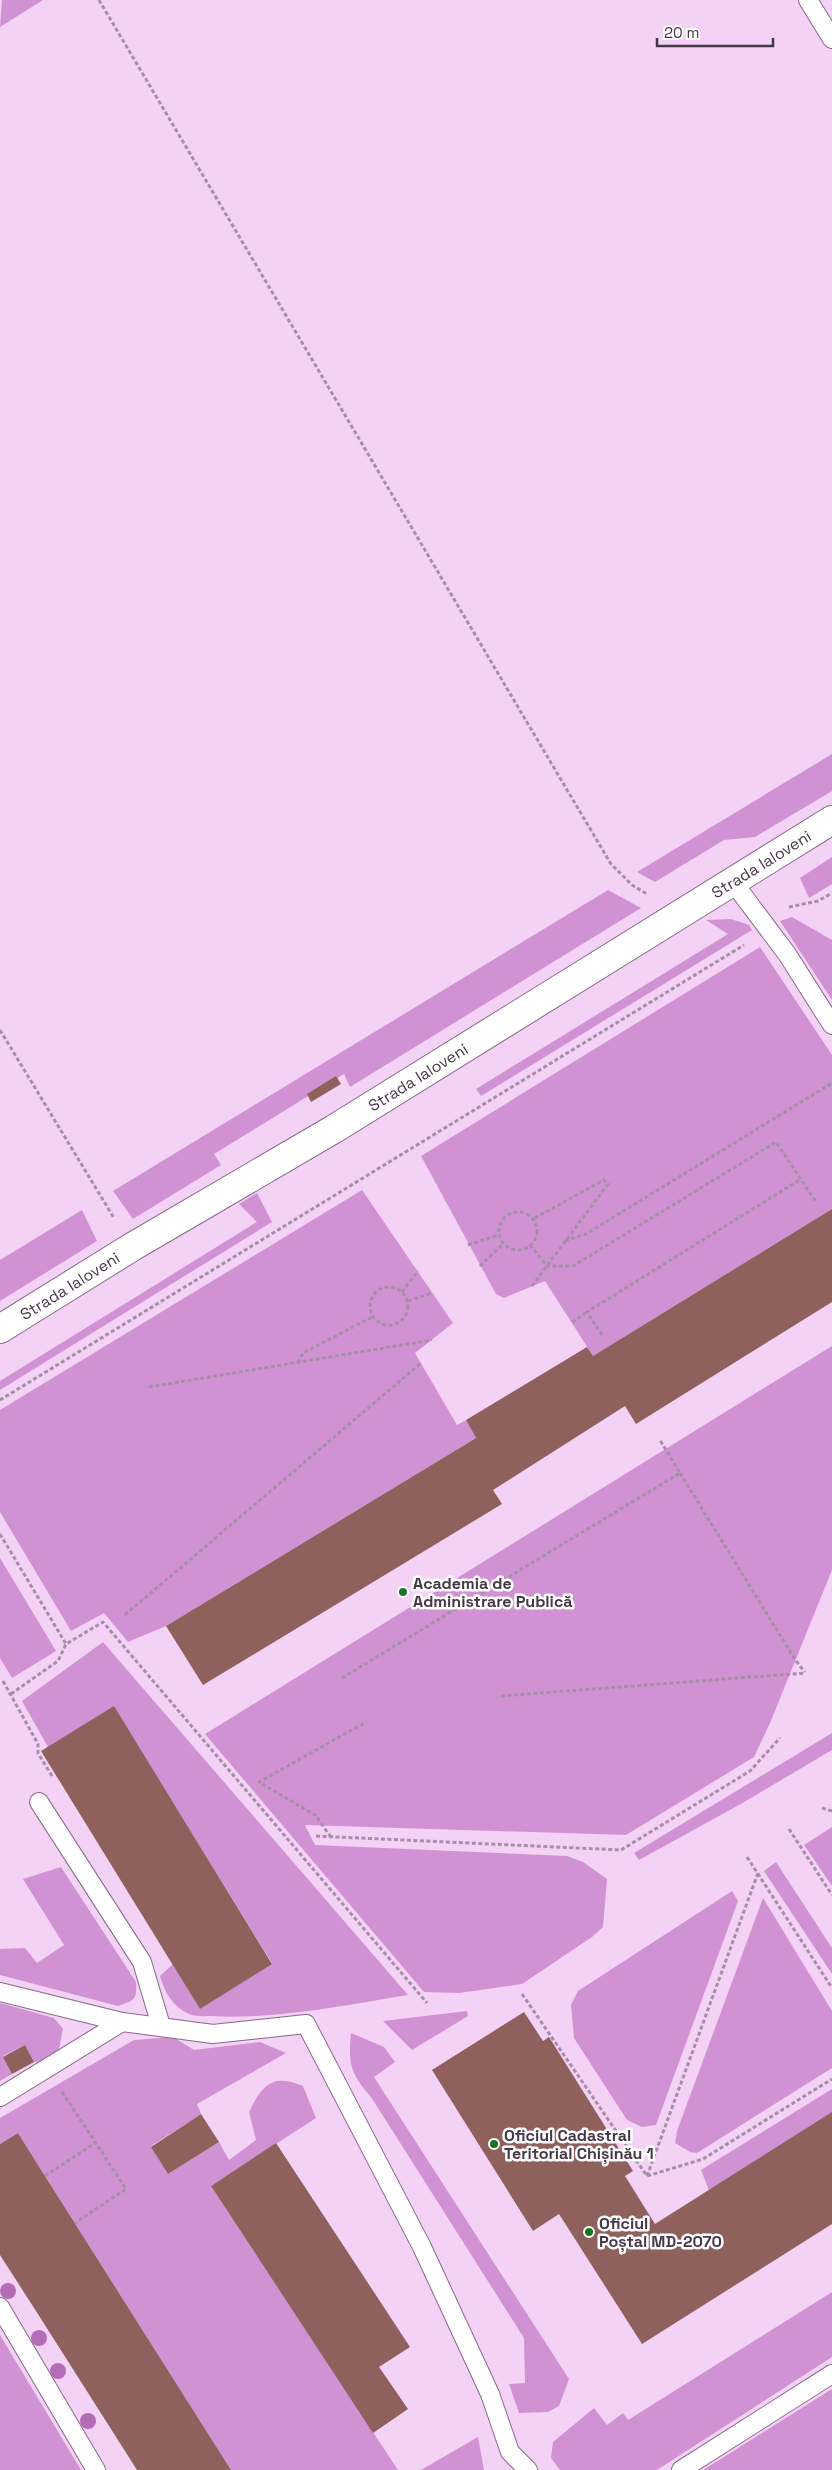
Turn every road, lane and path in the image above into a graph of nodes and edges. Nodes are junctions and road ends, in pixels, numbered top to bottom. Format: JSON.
{"nodes":[{"id":1,"x":99,"y":0,"type":"edge"},
{"id":2,"x":808,"y":0,"type":"edge"},
{"id":3,"x":832,"y":39,"type":"edge"},
{"id":4,"x":832,"y":820,"type":"edge"},
{"id":5,"x":733,"y":882,"type":"junction"},
{"id":6,"x":832,"y":893,"type":"edge"},
{"id":7,"x":684,"y":912,"type":"junction"},
{"id":8,"x":766,"y":926,"type":"junction"},
{"id":9,"x":832,"y":1025,"type":"edge"},
{"id":10,"x":0,"y":1030,"type":"edge"},
{"id":11,"x":832,"y":1083,"type":"edge"},
{"id":12,"x":801,"y":1179,"type":"junction"},
{"id":13,"x":816,"y":1202,"type":"dead end"},
{"id":14,"x":533,"y":1219,"type":"junction"},
{"id":15,"x":499,"y":1235,"type":"junction"},
{"id":16,"x":565,"y":1242,"type":"junction"},
{"id":17,"x":503,"y":1244,"type":"junction"},
{"id":18,"x":468,"y":1245,"type":"dead end"},
{"id":19,"x":530,"y":1245,"type":"junction"},
{"id":20,"x":132,"y":1247,"type":"junction"},
{"id":21,"x":480,"y":1266,"type":"dead end"},
{"id":22,"x":547,"y":1266,"type":"junction"},
{"id":23,"x":418,"y":1271,"type":"dead end"},
{"id":24,"x":532,"y":1286,"type":"dead end"},
{"id":25,"x":402,"y":1292,"type":"junction"},
{"id":26,"x":432,"y":1293,"type":"dead end"},
{"id":27,"x":408,"y":1300,"type":"junction"},
{"id":28,"x":586,"y":1312,"type":"junction"},
{"id":29,"x":372,"y":1317,"type":"junction"},
{"id":30,"x":572,"y":1322,"type":"dead end"},
{"id":31,"x":0,"y":1329,"type":"edge"},
{"id":32,"x":602,"y":1335,"type":"dead end"},
{"id":33,"x":432,"y":1340,"type":"dead end"},
{"id":34,"x":298,"y":1363,"type":"junction"},
{"id":35,"x":421,"y":1363,"type":"dead end"},
{"id":36,"x":149,"y":1387,"type":"dead end"},
{"id":37,"x":0,"y":1400,"type":"edge"},
{"id":38,"x":660,"y":1440,"type":"dead end"},
{"id":39,"x":680,"y":1473,"type":"junction"},
{"id":40,"x":0,"y":1534,"type":"edge"},
{"id":41,"x":125,"y":1615,"type":"dead end"},
{"id":42,"x":66,"y":1644,"type":"junction"},
{"id":43,"x":342,"y":1678,"type":"dead end"},
{"id":44,"x":3,"y":1682,"type":"dead end"},
{"id":45,"x":11,"y":1694,"type":"junction"},
{"id":46,"x":500,"y":1696,"type":"dead end"},
{"id":47,"x":366,"y":1722,"type":"dead end"},
{"id":48,"x":780,"y":1738,"type":"dead end"},
{"id":49,"x":39,"y":1802,"type":"dead end"},
{"id":50,"x":822,"y":1808,"type":"dead end"},
{"id":51,"x":832,"y":1811,"type":"edge"},
{"id":52,"x":55,"y":1826,"type":"junction"},
{"id":53,"x":789,"y":1830,"type":"dead end"},
{"id":54,"x":316,"y":1836,"type":"dead end"},
{"id":55,"x":331,"y":1837,"type":"junction"},
{"id":56,"x":747,"y":1857,"type":"dead end"},
{"id":57,"x":758,"y":1873,"type":"junction"},
{"id":58,"x":832,"y":1895,"type":"edge"},
{"id":59,"x":832,"y":1988,"type":"edge"},
{"id":60,"x":0,"y":1992,"type":"edge"},
{"id":61,"x":522,"y":1994,"type":"dead end"},
{"id":62,"x":427,"y":2003,"type":"dead end"},
{"id":63,"x":122,"y":2022,"type":"junction"},
{"id":64,"x":161,"y":2026,"type":"junction"},
{"id":65,"x":47,"y":2068,"type":"junction"},
{"id":66,"x":832,"y":2079,"type":"edge"},
{"id":67,"x":0,"y":2097,"type":"edge"},
{"id":68,"x":95,"y":2142,"type":"junction"},
{"id":69,"x":45,"y":2176,"type":"dead end"},
{"id":70,"x":647,"y":2176,"type":"junction"},
{"id":71,"x":75,"y":2223,"type":"dead end"},
{"id":72,"x":0,"y":2307,"type":"edge"},
{"id":73,"x":832,"y":2374,"type":"edge"},
{"id":74,"x":96,"y":2470,"type":"edge"},
{"id":75,"x":528,"y":2470,"type":"edge"},
{"id":76,"x":681,"y":2470,"type":"edge"}],
"edges":[{"from":1,"to":7,"type":"path"},
{"from":2,"to":3,"type":"lane"},
{"from":4,"to":5,"type":"street","name":"Strada Ialoveni"},
{"from":5,"to":7,"type":"street","name":"Strada Ialoveni"},
{"from":5,"to":8,"type":"lane"},
{"from":6,"to":8,"type":"path"},
{"from":7,"to":20,"type":"street","name":"Strada Ialoveni"},
{"from":8,"to":9,"type":"lane"},
{"from":8,"to":37,"type":"path"},
{"from":10,"to":20,"type":"path"},
{"from":11,"to":16,"type":"path"},
{"from":12,"to":13,"type":"path"},
{"from":12,"to":22,"type":"path"},
{"from":12,"to":28,"type":"path"},
{"from":14,"to":15,"type":"path"},
{"from":14,"to":16,"type":"path"},
{"from":14,"to":19,"type":"path"},
{"from":15,"to":17,"type":"path"},
{"from":15,"to":18,"type":"path"},
{"from":16,"to":22,"type":"path"},
{"from":17,"to":19,"type":"path"},
{"from":17,"to":21,"type":"path"},
{"from":19,"to":22,"type":"path"},
{"from":20,"to":31,"type":"street","name":"Strada Ialoveni"},
{"from":22,"to":24,"type":"path"},
{"from":23,"to":25,"type":"path"},
{"from":25,"to":27,"type":"path"},
{"from":25,"to":29,"type":"path"},
{"from":26,"to":27,"type":"path"},
{"from":27,"to":29,"type":"path"},
{"from":28,"to":30,"type":"path"},
{"from":28,"to":32,"type":"path"},
{"from":29,"to":34,"type":"path"},
{"from":33,"to":34,"type":"path"},
{"from":34,"to":36,"type":"path"},
{"from":35,"to":41,"type":"path"},
{"from":38,"to":39,"type":"path"},
{"from":39,"to":43,"type":"path"},
{"from":39,"to":46,"type":"path"},
{"from":40,"to":42,"type":"path"},
{"from":42,"to":45,"type":"path"},
{"from":42,"to":62,"type":"path"},
{"from":44,"to":45,"type":"path"},
{"from":45,"to":52,"type":"path"},
{"from":47,"to":55,"type":"path"},
{"from":48,"to":55,"type":"path"},
{"from":49,"to":52,"type":"lane"},
{"from":50,"to":51,"type":"path"},
{"from":52,"to":64,"type":"lane"},
{"from":53,"to":58,"type":"path"},
{"from":54,"to":55,"type":"path"},
{"from":56,"to":57,"type":"path"},
{"from":57,"to":59,"type":"path"},
{"from":57,"to":70,"type":"path"},
{"from":60,"to":63,"type":"lane"},
{"from":61,"to":70,"type":"path"},
{"from":63,"to":64,"type":"lane"},
{"from":63,"to":65,"type":"lane"},
{"from":64,"to":75,"type":"lane"},
{"from":65,"to":67,"type":"lane"},
{"from":65,"to":68,"type":"path"},
{"from":66,"to":70,"type":"path"},
{"from":68,"to":69,"type":"path"},
{"from":68,"to":71,"type":"path"},
{"from":72,"to":74,"type":"lane"},
{"from":73,"to":76,"type":"lane"}]}
